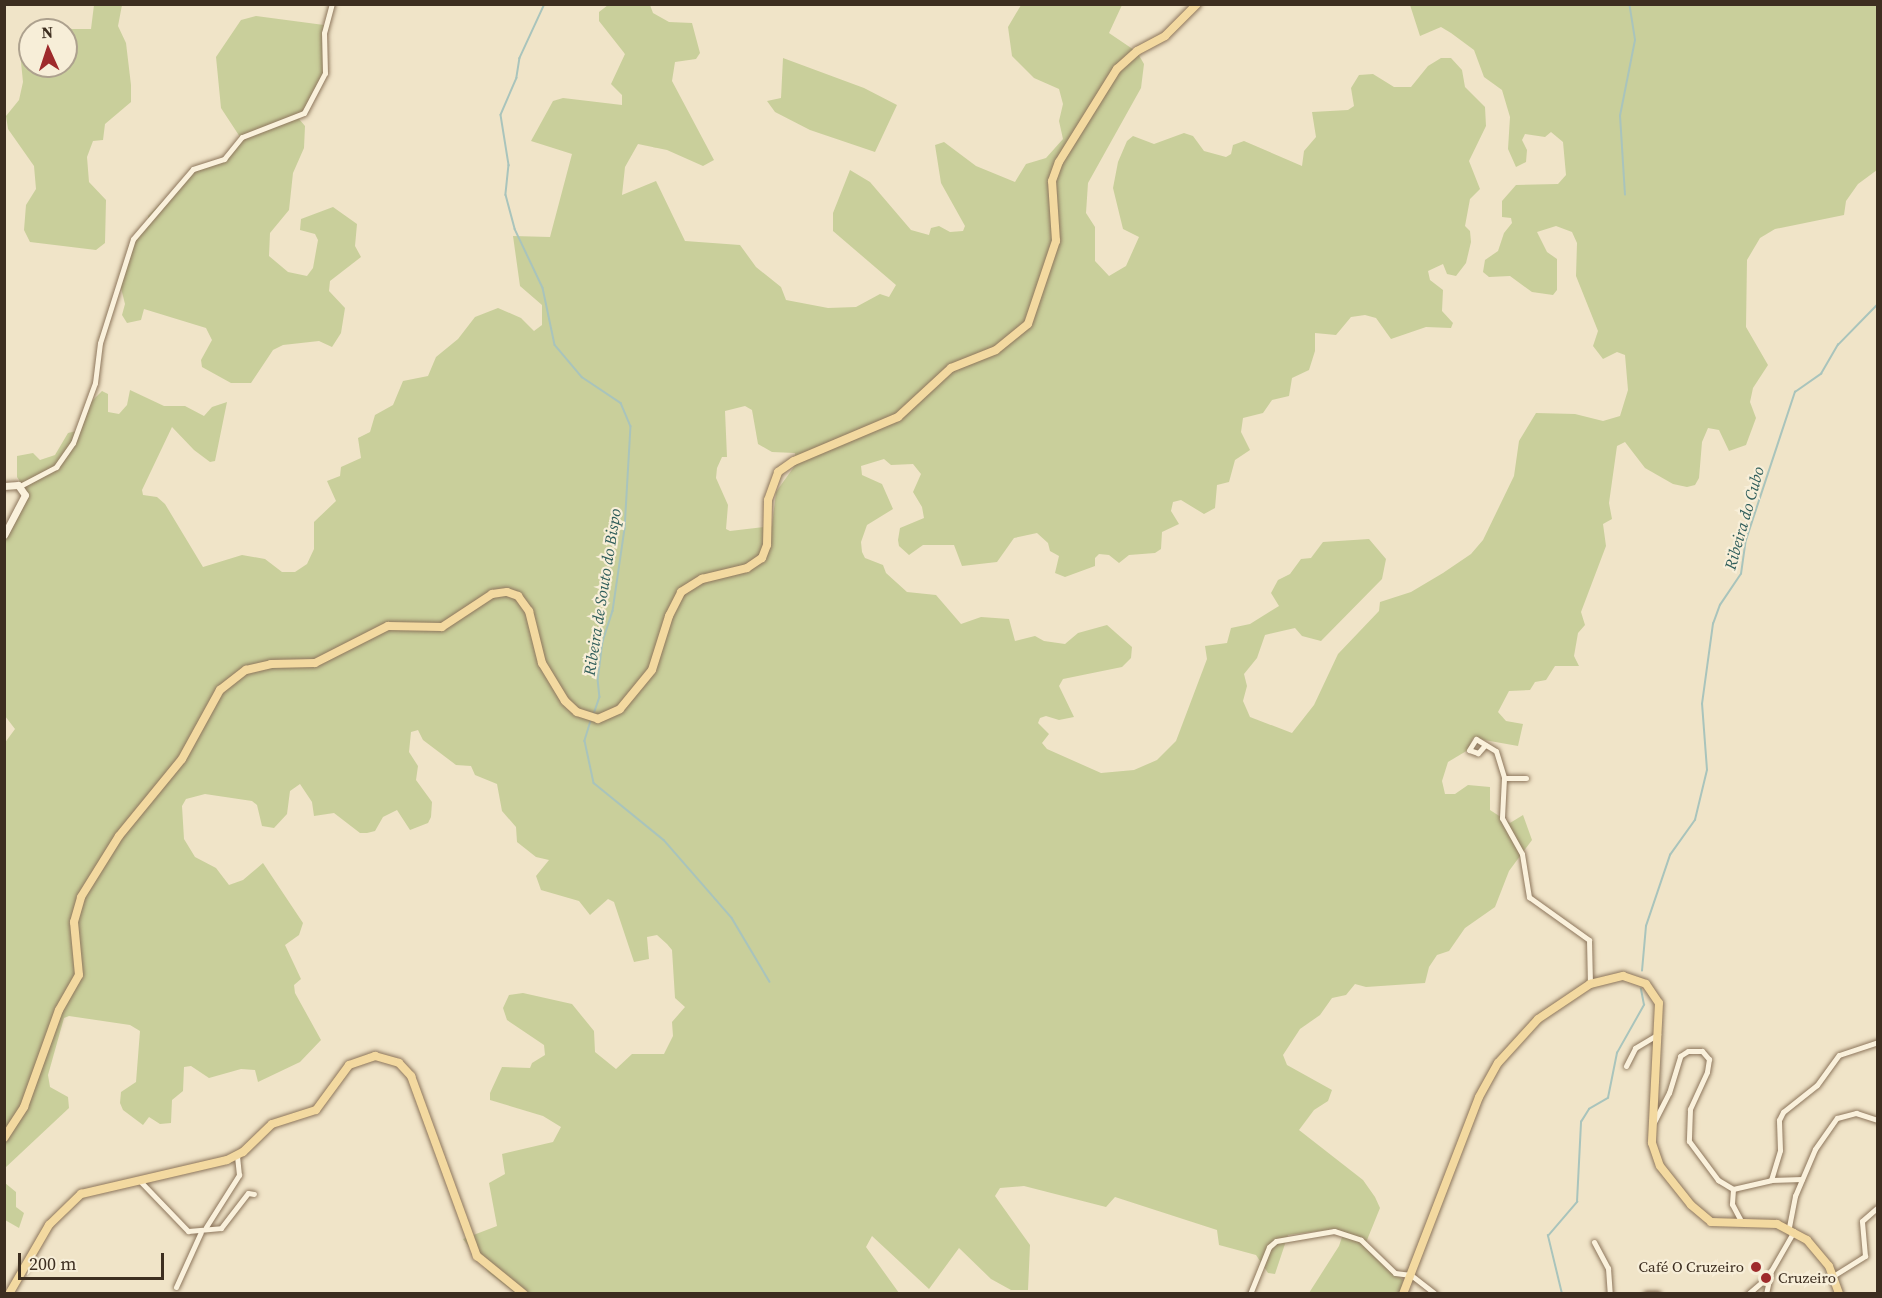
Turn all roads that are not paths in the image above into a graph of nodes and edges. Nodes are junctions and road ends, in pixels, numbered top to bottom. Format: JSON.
{"nodes":[{"id":1,"x":332,"y":4,"type":"edge"},
{"id":2,"x":1197,"y":4,"type":"edge"},
{"id":3,"x":4,"y":486,"type":"edge"},
{"id":4,"x":22,"y":490,"type":"junction"},
{"id":5,"x":4,"y":535,"type":"edge"},
{"id":6,"x":1485,"y":745,"type":"dead end"},
{"id":7,"x":1504,"y":778,"type":"junction"},
{"id":8,"x":1526,"y":778,"type":"dead end"},
{"id":9,"x":1590,"y":984,"type":"junction"},
{"id":10,"x":1659,"y":1033,"type":"junction"},
{"id":11,"x":1878,"y":1042,"type":"edge"},
{"id":12,"x":1626,"y":1066,"type":"dead end"},
{"id":13,"x":1878,"y":1120,"type":"edge"},
{"id":14,"x":1652,"y":1125,"type":"junction"},
{"id":15,"x":4,"y":1138,"type":"edge"},
{"id":16,"x":237,"y":1155,"type":"junction"},
{"id":17,"x":1802,"y":1179,"type":"junction"},
{"id":18,"x":139,"y":1180,"type":"junction"},
{"id":19,"x":1771,"y":1180,"type":"junction"},
{"id":20,"x":1733,"y":1189,"type":"junction"},
{"id":21,"x":254,"y":1194,"type":"dead end"},
{"id":22,"x":221,"y":1207,"type":"junction"},
{"id":23,"x":1878,"y":1207,"type":"edge"},
{"id":24,"x":231,"y":1217,"type":"junction"},
{"id":25,"x":1742,"y":1225,"type":"junction"},
{"id":26,"x":1791,"y":1229,"type":"junction"},
{"id":27,"x":203,"y":1230,"type":"junction"},
{"id":28,"x":1594,"y":1242,"type":"dead end"},
{"id":29,"x":1771,"y":1274,"type":"junction"},
{"id":30,"x":1411,"y":1275,"type":"junction"},
{"id":31,"x":1833,"y":1276,"type":"junction"},
{"id":32,"x":176,"y":1287,"type":"dead end"},
{"id":33,"x":9,"y":1293,"type":"edge"},
{"id":34,"x":524,"y":1293,"type":"edge"},
{"id":35,"x":1250,"y":1293,"type":"edge"},
{"id":36,"x":1403,"y":1293,"type":"edge"},
{"id":37,"x":1435,"y":1293,"type":"edge"},
{"id":38,"x":1611,"y":1293,"type":"edge"},
{"id":39,"x":1646,"y":1293,"type":"edge"},
{"id":40,"x":1658,"y":1293,"type":"edge"},
{"id":41,"x":1748,"y":1293,"type":"edge"},
{"id":42,"x":1766,"y":1293,"type":"edge"},
{"id":43,"x":1839,"y":1293,"type":"edge"}],
"edges":[{"from":1,"to":4,"type":"street"},
{"from":2,"to":15,"type":"main road"},
{"from":3,"to":4,"type":"street"},
{"from":4,"to":5,"type":"street"},
{"from":6,"to":7,"type":"street"},
{"from":7,"to":8,"type":"street"},
{"from":7,"to":9,"type":"street"},
{"from":9,"to":10,"type":"main road"},
{"from":9,"to":30,"type":"main road"},
{"from":10,"to":12,"type":"street"},
{"from":10,"to":14,"type":"main road"},
{"from":11,"to":19,"type":"street"},
{"from":13,"to":17,"type":"street"},
{"from":14,"to":20,"type":"street"},
{"from":14,"to":25,"type":"main road"},
{"from":16,"to":18,"type":"main road"},
{"from":16,"to":22,"type":"street"},
{"from":16,"to":34,"type":"main road"},
{"from":17,"to":19,"type":"street"},
{"from":17,"to":26,"type":"street"},
{"from":18,"to":27,"type":"street"},
{"from":18,"to":33,"type":"main road"},
{"from":19,"to":20,"type":"street"},
{"from":20,"to":25,"type":"street"},
{"from":21,"to":24,"type":"street"},
{"from":22,"to":24,"type":"street"},
{"from":22,"to":27,"type":"street"},
{"from":23,"to":31,"type":"street"},
{"from":24,"to":27,"type":"street"},
{"from":25,"to":26,"type":"main road"},
{"from":26,"to":29,"type":"street"},
{"from":26,"to":31,"type":"main road"},
{"from":27,"to":32,"type":"street"},
{"from":28,"to":38,"type":"street"},
{"from":29,"to":41,"type":"street"},
{"from":29,"to":42,"type":"street"},
{"from":30,"to":35,"type":"street"},
{"from":30,"to":36,"type":"main road"},
{"from":30,"to":37,"type":"street"},
{"from":31,"to":43,"type":"main road"},
{"from":39,"to":40,"type":"street"}]}
